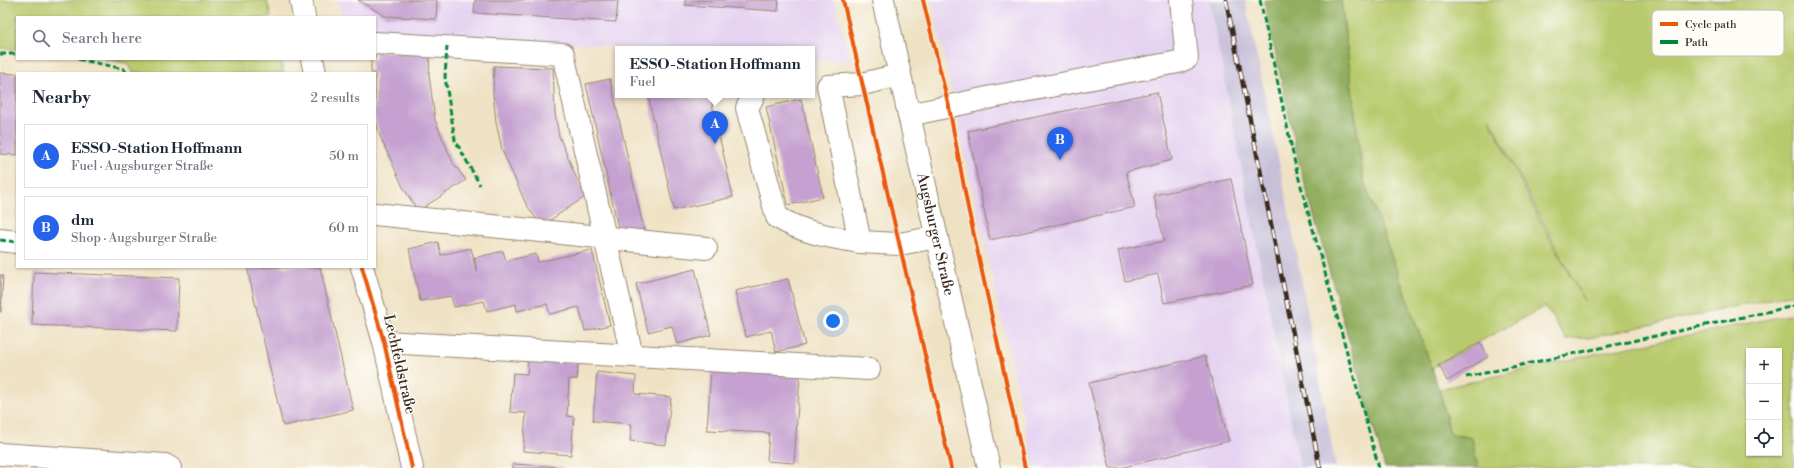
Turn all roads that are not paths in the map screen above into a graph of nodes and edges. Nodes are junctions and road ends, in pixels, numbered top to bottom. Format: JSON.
{"nodes":[{"id":1,"x":301,"y":0,"type":"edge"},
{"id":2,"x":883,"y":0,"type":"edge"},
{"id":3,"x":1181,"y":0,"type":"edge"},
{"id":4,"x":304,"y":16,"type":"edge"},
{"id":5,"x":376,"y":43,"type":"edge"},
{"id":6,"x":312,"y":60,"type":"edge"},
{"id":7,"x":315,"y":72,"type":"edge"},
{"id":8,"x":900,"y":75,"type":"junction"},
{"id":9,"x":820,"y":86,"type":"edge"},
{"id":10,"x":752,"y":98,"type":"edge"},
{"id":11,"x":909,"y":115,"type":"junction"},
{"id":12,"x":376,"y":214,"type":"edge"},
{"id":13,"x":606,"y":237,"type":"junction"},
{"id":14,"x":937,"y":237,"type":"junction"},
{"id":15,"x":0,"y":240,"type":"edge"},
{"id":16,"x":16,"y":242,"type":"edge"},
{"id":17,"x":860,"y":242,"type":"junction"},
{"id":18,"x":706,"y":248,"type":"dead end"},
{"id":19,"x":362,"y":268,"type":"edge"},
{"id":20,"x":384,"y":342,"type":"junction"},
{"id":21,"x":630,"y":347,"type":"dead end"},
{"id":22,"x":869,"y":369,"type":"dead end"},
{"id":23,"x":0,"y":454,"type":"edge"},
{"id":24,"x":170,"y":468,"type":"edge"},
{"id":25,"x":412,"y":468,"type":"edge"},
{"id":26,"x":989,"y":468,"type":"edge"}],
"edges":[{"from":1,"to":4,"type":"main road"},
{"from":2,"to":8,"type":"main road","name":"Augsburger Straße"},
{"from":3,"to":11,"type":"main road"},
{"from":5,"to":13,"type":"main road"},
{"from":6,"to":7,"type":"main road"},
{"from":8,"to":9,"type":"main road"},
{"from":8,"to":11,"type":"main road","name":"Augsburger Straße"},
{"from":9,"to":17,"type":"main road"},
{"from":10,"to":17,"type":"main road"},
{"from":11,"to":14,"type":"main road","name":"Augsburger Straße"},
{"from":12,"to":13,"type":"main road"},
{"from":13,"to":18,"type":"main road"},
{"from":13,"to":21,"type":"main road"},
{"from":14,"to":17,"type":"main road"},
{"from":14,"to":26,"type":"main road","name":"Augsburger Straße"},
{"from":15,"to":16,"type":"main road"},
{"from":19,"to":20,"type":"main road","name":"Lechfeldstraße"},
{"from":20,"to":22,"type":"main road"},
{"from":20,"to":25,"type":"main road","name":"Lechfeldstraße"},
{"from":23,"to":24,"type":"main road"}]}
